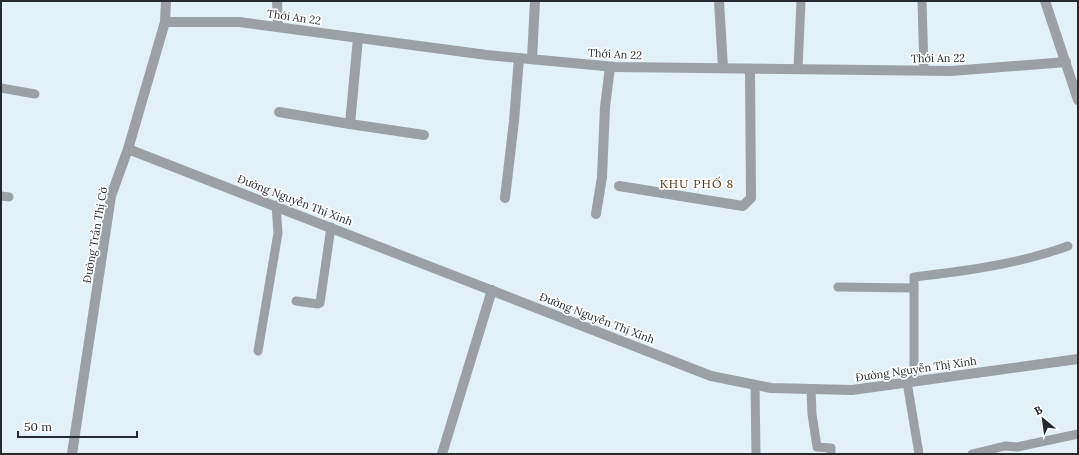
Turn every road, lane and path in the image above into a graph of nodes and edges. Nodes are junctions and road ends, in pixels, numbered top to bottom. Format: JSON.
{"nodes":[{"id":1,"x":166,"y":1,"type":"edge"},
{"id":2,"x":277,"y":1,"type":"edge"},
{"id":3,"x":535,"y":1,"type":"edge"},
{"id":4,"x":719,"y":1,"type":"edge"},
{"id":5,"x":801,"y":1,"type":"edge"},
{"id":6,"x":922,"y":1,"type":"edge"},
{"id":7,"x":1045,"y":1,"type":"edge"},
{"id":8,"x":165,"y":22,"type":"junction"},
{"id":9,"x":278,"y":27,"type":"junction"},
{"id":10,"x":358,"y":38,"type":"junction"},
{"id":11,"x":519,"y":58,"type":"junction"},
{"id":12,"x":532,"y":60,"type":"junction"},
{"id":13,"x":1066,"y":62,"type":"junction"},
{"id":14,"x":610,"y":67,"type":"junction"},
{"id":15,"x":723,"y":68,"type":"junction"},
{"id":16,"x":750,"y":69,"type":"junction"},
{"id":17,"x":798,"y":69,"type":"junction"},
{"id":18,"x":924,"y":70,"type":"junction"},
{"id":19,"x":1,"y":88,"type":"edge"},
{"id":20,"x":35,"y":94,"type":"dead end"},
{"id":21,"x":1078,"y":100,"type":"edge"},
{"id":22,"x":279,"y":112,"type":"dead end"},
{"id":23,"x":350,"y":124,"type":"junction"},
{"id":24,"x":424,"y":135,"type":"dead end"},
{"id":25,"x":128,"y":149,"type":"junction"},
{"id":26,"x":619,"y":186,"type":"dead end"},
{"id":27,"x":505,"y":198,"type":"dead end"},
{"id":28,"x":276,"y":205,"type":"junction"},
{"id":29,"x":596,"y":214,"type":"dead end"},
{"id":30,"x":331,"y":227,"type":"junction"},
{"id":31,"x":1068,"y":246,"type":"dead end"},
{"id":32,"x":838,"y":287,"type":"dead end"},
{"id":33,"x":914,"y":288,"type":"junction"},
{"id":34,"x":492,"y":290,"type":"junction"},
{"id":35,"x":296,"y":301,"type":"dead end"},
{"id":36,"x":258,"y":352,"type":"dead end"},
{"id":37,"x":1078,"y":359,"type":"edge"},
{"id":38,"x":910,"y":382,"type":"junction"},
{"id":39,"x":755,"y":385,"type":"junction"},
{"id":40,"x":811,"y":389,"type":"junction"},
{"id":41,"x":1078,"y":434,"type":"edge"},
{"id":42,"x":72,"y":454,"type":"edge"},
{"id":43,"x":442,"y":454,"type":"edge"},
{"id":44,"x":756,"y":454,"type":"edge"},
{"id":45,"x":831,"y":454,"type":"edge"},
{"id":46,"x":919,"y":454,"type":"edge"},
{"id":47,"x":972,"y":454,"type":"edge"}],
"edges":[{"from":1,"to":8,"type":"street","name":"Đường Trần Thị Cờ"},
{"from":2,"to":9,"type":"street"},
{"from":3,"to":12,"type":"street"},
{"from":4,"to":15,"type":"street"},
{"from":5,"to":17,"type":"lane"},
{"from":6,"to":18,"type":"lane"},
{"from":7,"to":13,"type":"street"},
{"from":8,"to":9,"type":"street","name":"Thới An 22"},
{"from":8,"to":25,"type":"street","name":"Đường Trần Thị Cờ"},
{"from":9,"to":10,"type":"street","name":"Thới An 22"},
{"from":10,"to":11,"type":"street","name":"Thới An 22"},
{"from":10,"to":23,"type":"street"},
{"from":11,"to":12,"type":"street","name":"Thới An 22"},
{"from":11,"to":27,"type":"street"},
{"from":12,"to":14,"type":"street","name":"Thới An 22"},
{"from":13,"to":18,"type":"street","name":"Thới An 22"},
{"from":13,"to":21,"type":"street"},
{"from":14,"to":15,"type":"street","name":"Thới An 22"},
{"from":14,"to":29,"type":"street"},
{"from":15,"to":16,"type":"street","name":"Thới An 22"},
{"from":16,"to":17,"type":"street","name":"Thới An 22"},
{"from":16,"to":26,"type":"street"},
{"from":17,"to":18,"type":"street","name":"Thới An 22"},
{"from":19,"to":20,"type":"lane"},
{"from":22,"to":23,"type":"street"},
{"from":23,"to":24,"type":"street"},
{"from":25,"to":28,"type":"street","name":"Đường Nguyễn Thị Xinh"},
{"from":25,"to":42,"type":"street","name":"Đường Trần Thị Cờ"},
{"from":28,"to":30,"type":"street","name":"Đường Nguyễn Thị Xinh"},
{"from":28,"to":36,"type":"lane"},
{"from":30,"to":34,"type":"street","name":"Đường Nguyễn Thị Xinh"},
{"from":30,"to":35,"type":"lane"},
{"from":31,"to":33,"type":"lane"},
{"from":32,"to":33,"type":"lane"},
{"from":33,"to":38,"type":"lane"},
{"from":34,"to":39,"type":"street","name":"Đường Nguyễn Thị Xinh"},
{"from":34,"to":43,"type":"street"},
{"from":37,"to":38,"type":"street","name":"Đường Nguyễn Thị Xinh"},
{"from":38,"to":40,"type":"street","name":"Đường Nguyễn Thị Xinh"},
{"from":38,"to":46,"type":"lane"},
{"from":39,"to":40,"type":"street","name":"Đường Nguyễn Thị Xinh"},
{"from":39,"to":44,"type":"lane"},
{"from":40,"to":45,"type":"lane"},
{"from":41,"to":47,"type":"lane"}]}
